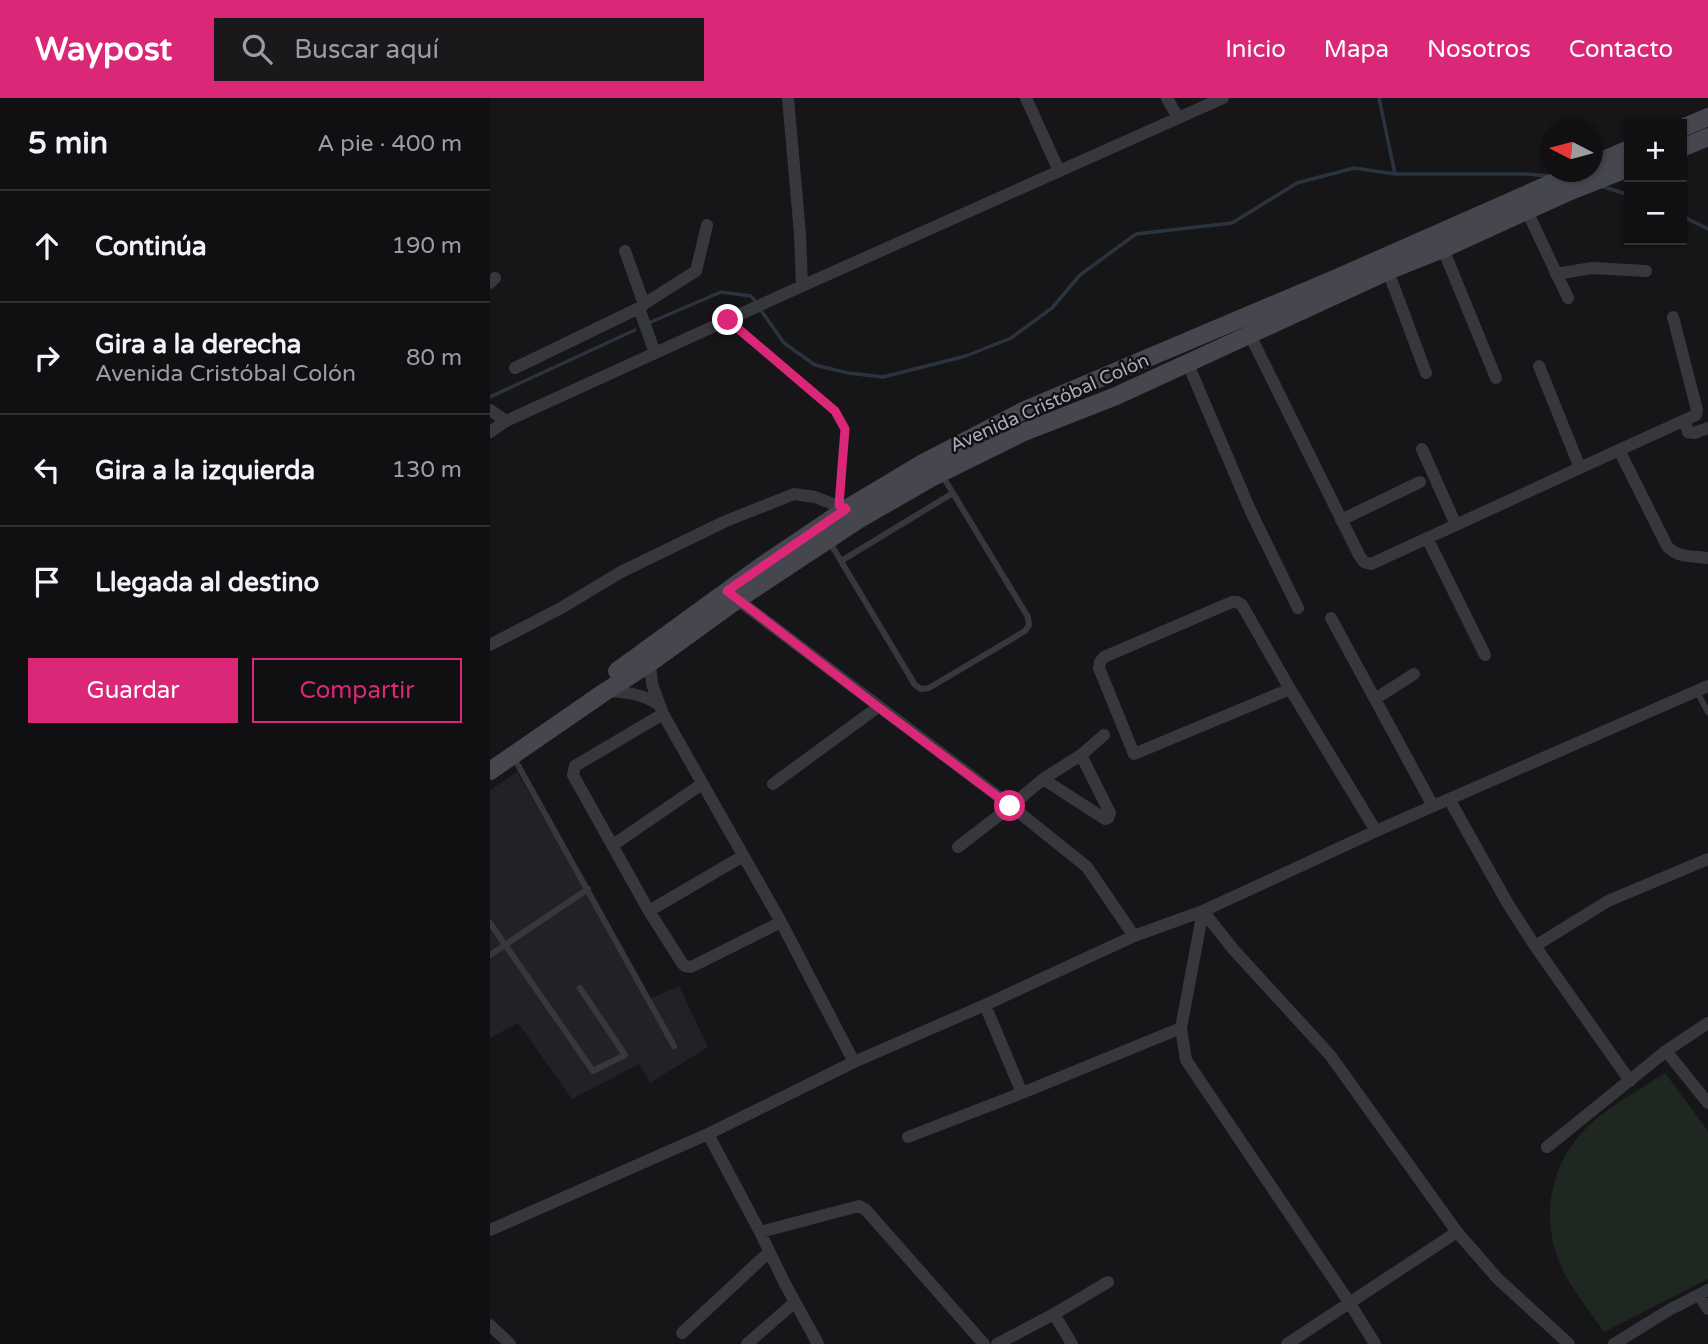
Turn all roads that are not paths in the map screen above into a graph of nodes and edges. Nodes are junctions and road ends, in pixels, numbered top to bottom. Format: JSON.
{"nodes":[{"id":1,"x":788,"y":98,"type":"edge"},
{"id":2,"x":1026,"y":98,"type":"edge"},
{"id":3,"x":1167,"y":98,"type":"edge"},
{"id":4,"x":1223,"y":98,"type":"edge"},
{"id":5,"x":1708,"y":117,"type":"edge"},
{"id":6,"x":1178,"y":118,"type":"junction"},
{"id":7,"x":1687,"y":126,"type":"edge"},
{"id":8,"x":1708,"y":137,"type":"edge"},
{"id":9,"x":1687,"y":146,"type":"edge"},
{"id":10,"x":1624,"y":151,"type":"edge"},
{"id":11,"x":1603,"y":160,"type":"edge"},
{"id":12,"x":1624,"y":169,"type":"edge"},
{"id":13,"x":1059,"y":171,"type":"junction"},
{"id":14,"x":1566,"y":182,"type":"edge"},
{"id":15,"x":1560,"y":188,"type":"junction"},
{"id":16,"x":1527,"y":211,"type":"junction"},
{"id":17,"x":707,"y":225,"type":"dead end"},
{"id":18,"x":1443,"y":248,"type":"junction"},
{"id":19,"x":625,"y":251,"type":"dead end"},
{"id":20,"x":1388,"y":271,"type":"junction"},
{"id":21,"x":1646,"y":271,"type":"dead end"},
{"id":22,"x":1556,"y":274,"type":"junction"},
{"id":23,"x":802,"y":286,"type":"junction"},
{"id":24,"x":1568,"y":298,"type":"dead end"},
{"id":25,"x":642,"y":306,"type":"junction"},
{"id":26,"x":1673,"y":317,"type":"dead end"},
{"id":27,"x":1250,"y":335,"type":"junction"},
{"id":28,"x":655,"y":353,"type":"junction"},
{"id":29,"x":1188,"y":363,"type":"junction"},
{"id":30,"x":1539,"y":366,"type":"dead end"},
{"id":31,"x":515,"y":368,"type":"dead end"},
{"id":32,"x":1426,"y":373,"type":"dead end"},
{"id":33,"x":1496,"y":377,"type":"dead end"},
{"id":34,"x":490,"y":410,"type":"edge"},
{"id":35,"x":1685,"y":420,"type":"junction"},
{"id":36,"x":506,"y":421,"type":"junction"},
{"id":37,"x":1708,"y":428,"type":"edge"},
{"id":38,"x":490,"y":432,"type":"edge"},
{"id":39,"x":1422,"y":449,"type":"dead end"},
{"id":40,"x":1619,"y":450,"type":"junction"},
{"id":41,"x":1580,"y":468,"type":"junction"},
{"id":42,"x":941,"y":473,"type":"junction"},
{"id":43,"x":1420,"y":482,"type":"dead end"},
{"id":44,"x":953,"y":493,"type":"junction"},
{"id":45,"x":843,"y":507,"type":"junction"},
{"id":46,"x":1341,"y":520,"type":"junction"},
{"id":47,"x":1456,"y":525,"type":"junction"},
{"id":48,"x":1427,"y":538,"type":"junction"},
{"id":49,"x":828,"y":539,"type":"junction"},
{"id":50,"x":1708,"y":558,"type":"edge"},
{"id":51,"x":841,"y":561,"type":"junction"},
{"id":52,"x":732,"y":595,"type":"junction"},
{"id":53,"x":1298,"y":608,"type":"dead end"},
{"id":54,"x":1331,"y":618,"type":"dead end"},
{"id":55,"x":490,"y":645,"type":"edge"},
{"id":56,"x":1485,"y":655,"type":"dead end"},
{"id":57,"x":650,"y":663,"type":"junction"},
{"id":58,"x":1414,"y":674,"type":"dead end"},
{"id":59,"x":1702,"y":689,"type":"edge"},
{"id":60,"x":1290,"y":690,"type":"junction"},
{"id":61,"x":606,"y":691,"type":"junction"},
{"id":62,"x":1375,"y":699,"type":"junction"},
{"id":63,"x":878,"y":707,"type":"junction"},
{"id":64,"x":661,"y":709,"type":"junction"},
{"id":65,"x":1708,"y":712,"type":"edge"},
{"id":66,"x":1104,"y":735,"type":"dead end"},
{"id":67,"x":1082,"y":755,"type":"junction"},
{"id":68,"x":513,"y":756,"type":"junction"},
{"id":69,"x":490,"y":758,"type":"edge"},
{"id":70,"x":490,"y":771,"type":"edge"},
{"id":71,"x":1043,"y":779,"type":"junction"},
{"id":72,"x":702,"y":784,"type":"junction"},
{"id":73,"x":773,"y":784,"type":"dead end"},
{"id":74,"x":1449,"y":799,"type":"junction"},
{"id":75,"x":1010,"y":806,"type":"junction"},
{"id":76,"x":1433,"y":806,"type":"junction"},
{"id":77,"x":1376,"y":831,"type":"junction"},
{"id":78,"x":613,"y":845,"type":"junction"},
{"id":79,"x":958,"y":847,"type":"dead end"},
{"id":80,"x":743,"y":856,"type":"junction"},
{"id":81,"x":1708,"y":859,"type":"edge"},
{"id":82,"x":588,"y":889,"type":"junction"},
{"id":83,"x":649,"y":911,"type":"junction"},
{"id":84,"x":1203,"y":911,"type":"junction"},
{"id":85,"x":781,"y":922,"type":"junction"},
{"id":86,"x":490,"y":923,"type":"edge"},
{"id":87,"x":1134,"y":936,"type":"junction"},
{"id":88,"x":506,"y":945,"type":"junction"},
{"id":89,"x":1535,"y":946,"type":"junction"},
{"id":90,"x":490,"y":955,"type":"edge"},
{"id":91,"x":580,"y":988,"type":"dead end"},
{"id":92,"x":985,"y":1004,"type":"junction"},
{"id":93,"x":1708,"y":1023,"type":"edge"},
{"id":94,"x":1181,"y":1028,"type":"junction"},
{"id":95,"x":674,"y":1046,"type":"dead end"},
{"id":96,"x":1667,"y":1051,"type":"junction"},
{"id":97,"x":854,"y":1062,"type":"junction"},
{"id":98,"x":1630,"y":1081,"type":"junction"},
{"id":99,"x":1022,"y":1093,"type":"junction"},
{"id":100,"x":1708,"y":1103,"type":"edge"},
{"id":101,"x":708,"y":1134,"type":"junction"},
{"id":102,"x":908,"y":1138,"type":"dead end"},
{"id":103,"x":1547,"y":1147,"type":"dead end"},
{"id":104,"x":490,"y":1230,"type":"edge"},
{"id":105,"x":760,"y":1232,"type":"junction"},
{"id":106,"x":1457,"y":1232,"type":"junction"},
{"id":107,"x":769,"y":1252,"type":"junction"},
{"id":108,"x":1108,"y":1282,"type":"dead end"},
{"id":109,"x":1703,"y":1292,"type":"edge"},
{"id":110,"x":795,"y":1302,"type":"junction"},
{"id":111,"x":1349,"y":1302,"type":"junction"},
{"id":112,"x":1708,"y":1309,"type":"edge"},
{"id":113,"x":1054,"y":1314,"type":"junction"},
{"id":114,"x":490,"y":1325,"type":"edge"},
{"id":115,"x":682,"y":1333,"type":"dead end"},
{"id":116,"x":510,"y":1344,"type":"edge"},
{"id":117,"x":747,"y":1344,"type":"edge"},
{"id":118,"x":818,"y":1344,"type":"edge"},
{"id":119,"x":984,"y":1344,"type":"edge"},
{"id":120,"x":997,"y":1344,"type":"edge"},
{"id":121,"x":1072,"y":1344,"type":"edge"},
{"id":122,"x":1287,"y":1344,"type":"edge"},
{"id":123,"x":1375,"y":1344,"type":"edge"},
{"id":124,"x":1569,"y":1344,"type":"edge"},
{"id":125,"x":1614,"y":1344,"type":"edge"}],
"edges":[{"from":1,"to":23,"type":"street"},
{"from":2,"to":13,"type":"street"},
{"from":3,"to":6,"type":"street"},
{"from":4,"to":6,"type":"street"},
{"from":5,"to":7,"type":"street"},
{"from":6,"to":13,"type":"street"},
{"from":8,"to":9,"type":"street"},
{"from":10,"to":11,"type":"street"},
{"from":12,"to":15,"type":"street","name":"Avenida Cristóbal Colón"},
{"from":13,"to":23,"type":"street"},
{"from":14,"to":15,"type":"street","name":"Avenida Cristóbal Colón"},
{"from":15,"to":16,"type":"street","name":"Avenida Cristóbal Colón"},
{"from":15,"to":45,"type":"street","name":"Avenida Cristóbal Colón"},
{"from":16,"to":18,"type":"street","name":"Avenida Cristóbal Colón"},
{"from":16,"to":22,"type":"street"},
{"from":17,"to":25,"type":"street"},
{"from":18,"to":20,"type":"street","name":"Avenida Cristóbal Colón"},
{"from":18,"to":33,"type":"street"},
{"from":19,"to":25,"type":"street"},
{"from":20,"to":27,"type":"street","name":"Avenida Cristóbal Colón"},
{"from":20,"to":32,"type":"street"},
{"from":21,"to":22,"type":"street"},
{"from":22,"to":24,"type":"street"},
{"from":23,"to":28,"type":"street"},
{"from":25,"to":28,"type":"street"},
{"from":25,"to":31,"type":"street"},
{"from":26,"to":35,"type":"street"},
{"from":27,"to":29,"type":"street","name":"Avenida Cristóbal Colón"},
{"from":27,"to":46,"type":"street"},
{"from":28,"to":36,"type":"street"},
{"from":29,"to":42,"type":"street","name":"Avenida Cristóbal Colón"},
{"from":29,"to":53,"type":"street"},
{"from":30,"to":41,"type":"street"},
{"from":34,"to":36,"type":"street"},
{"from":35,"to":37,"type":"street"},
{"from":35,"to":40,"type":"street"},
{"from":36,"to":38,"type":"street"},
{"from":39,"to":47,"type":"street"},
{"from":40,"to":41,"type":"street"},
{"from":40,"to":50,"type":"street"},
{"from":41,"to":47,"type":"street"},
{"from":42,"to":44,"type":"lane"},
{"from":42,"to":49,"type":"street","name":"Avenida Cristóbal Colón"},
{"from":43,"to":46,"type":"street"},
{"from":44,"to":51,"type":"lane"},
{"from":44,"to":51,"type":"lane"},
{"from":45,"to":52,"type":"street","name":"Avenida Cristóbal Colón"},
{"from":45,"to":55,"type":"street"},
{"from":46,"to":48,"type":"street"},
{"from":47,"to":48,"type":"street"},
{"from":48,"to":56,"type":"street"},
{"from":49,"to":51,"type":"lane"},
{"from":49,"to":52,"type":"street","name":"Avenida Cristóbal Colón"},
{"from":52,"to":57,"type":"street","name":"Avenida Cristóbal Colón"},
{"from":52,"to":63,"type":"street"},
{"from":52,"to":69,"type":"street","name":"Avenida Cristóbal Colón"},
{"from":54,"to":62,"type":"street"},
{"from":57,"to":61,"type":"street","name":"Avenida Cristóbal Colón"},
{"from":57,"to":64,"type":"street"},
{"from":58,"to":62,"type":"street"},
{"from":59,"to":65,"type":"lane"},
{"from":59,"to":74,"type":"street"},
{"from":60,"to":60,"type":"street"},
{"from":60,"to":77,"type":"street"},
{"from":61,"to":64,"type":"street"},
{"from":61,"to":68,"type":"street","name":"Avenida Cristóbal Colón"},
{"from":62,"to":76,"type":"street"},
{"from":63,"to":73,"type":"street"},
{"from":63,"to":75,"type":"street"},
{"from":64,"to":72,"type":"street"},
{"from":64,"to":78,"type":"street"},
{"from":66,"to":67,"type":"street"},
{"from":67,"to":71,"type":"street"},
{"from":67,"to":71,"type":"street"},
{"from":68,"to":70,"type":"street","name":"Avenida Cristóbal Colón"},
{"from":68,"to":82,"type":"lane"},
{"from":71,"to":75,"type":"street"},
{"from":72,"to":78,"type":"street"},
{"from":72,"to":80,"type":"street"},
{"from":74,"to":76,"type":"street"},
{"from":74,"to":89,"type":"street"},
{"from":75,"to":79,"type":"street"},
{"from":75,"to":87,"type":"street"},
{"from":76,"to":77,"type":"street"},
{"from":77,"to":84,"type":"street"},
{"from":78,"to":83,"type":"street"},
{"from":80,"to":83,"type":"street"},
{"from":80,"to":85,"type":"street"},
{"from":81,"to":89,"type":"street"},
{"from":82,"to":88,"type":"lane"},
{"from":82,"to":95,"type":"lane"},
{"from":83,"to":85,"type":"street"},
{"from":84,"to":87,"type":"street"},
{"from":84,"to":94,"type":"street"},
{"from":84,"to":106,"type":"street"},
{"from":85,"to":97,"type":"street"},
{"from":86,"to":88,"type":"lane"},
{"from":87,"to":92,"type":"street"},
{"from":88,"to":90,"type":"lane"},
{"from":88,"to":91,"type":"lane"},
{"from":89,"to":98,"type":"street"},
{"from":92,"to":97,"type":"street"},
{"from":92,"to":99,"type":"street"},
{"from":93,"to":96,"type":"street"},
{"from":94,"to":99,"type":"street"},
{"from":94,"to":111,"type":"street"},
{"from":96,"to":98,"type":"street"},
{"from":96,"to":100,"type":"street"},
{"from":97,"to":101,"type":"street"},
{"from":98,"to":103,"type":"street"},
{"from":99,"to":102,"type":"street"},
{"from":101,"to":104,"type":"street"},
{"from":101,"to":105,"type":"street"},
{"from":105,"to":107,"type":"street"},
{"from":105,"to":119,"type":"street"},
{"from":106,"to":111,"type":"street"},
{"from":106,"to":124,"type":"street"},
{"from":107,"to":110,"type":"street"},
{"from":107,"to":115,"type":"street"},
{"from":108,"to":113,"type":"street"},
{"from":109,"to":112,"type":"street"},
{"from":109,"to":125,"type":"street"},
{"from":110,"to":117,"type":"street"},
{"from":110,"to":118,"type":"street"},
{"from":111,"to":122,"type":"street"},
{"from":111,"to":123,"type":"street"},
{"from":113,"to":120,"type":"street"},
{"from":113,"to":121,"type":"street"},
{"from":114,"to":116,"type":"street"}]}
